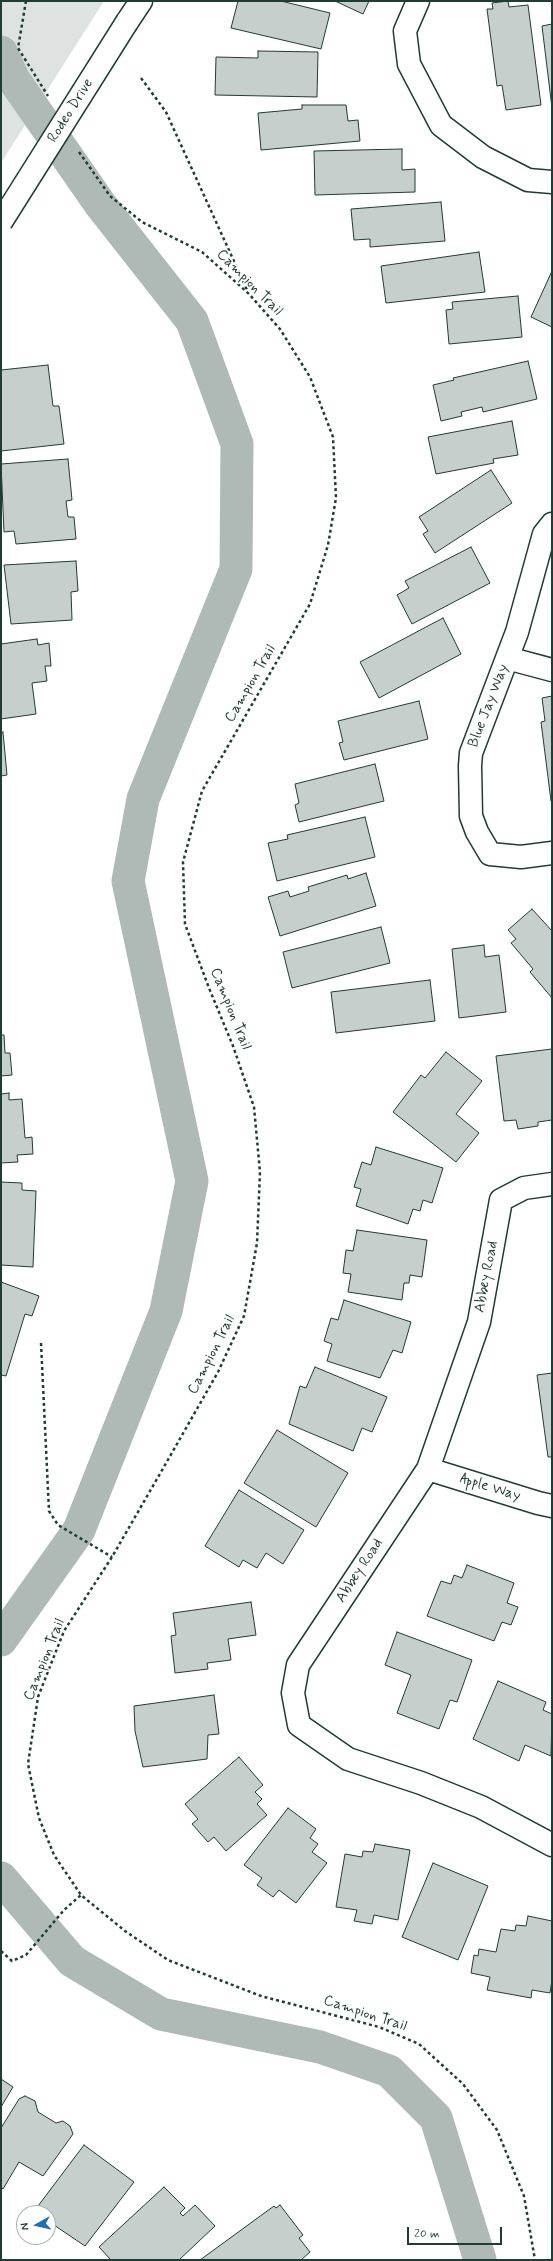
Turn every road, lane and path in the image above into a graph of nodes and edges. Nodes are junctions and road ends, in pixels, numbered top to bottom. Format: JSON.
{"nodes":[{"id":1,"x":26,"y":1,"type":"edge"},
{"id":2,"x":141,"y":1,"type":"edge"},
{"id":3,"x":418,"y":1,"type":"edge"},
{"id":4,"x":18,"y":48,"type":"dead end"},
{"id":5,"x":141,"y":78,"type":"dead end"},
{"id":6,"x":552,"y":182,"type":"edge"},
{"id":7,"x":110,"y":196,"type":"dead end"},
{"id":8,"x":1,"y":222,"type":"edge"},
{"id":9,"x":249,"y":294,"type":"junction"},
{"id":10,"x":552,"y":524,"type":"edge"},
{"id":11,"x":507,"y":658,"type":"junction"},
{"id":12,"x":552,"y":670,"type":"edge"},
{"id":13,"x":552,"y":853,"type":"edge"},
{"id":14,"x":552,"y":1184,"type":"edge"},
{"id":15,"x":41,"y":1343,"type":"dead end"},
{"id":16,"x":428,"y":1469,"type":"junction"},
{"id":17,"x":552,"y":1506,"type":"edge"},
{"id":18,"x":112,"y":1557,"type":"junction"},
{"id":19,"x":552,"y":1846,"type":"edge"},
{"id":20,"x":81,"y":1895,"type":"junction"},
{"id":21,"x":1,"y":1951,"type":"edge"},
{"id":22,"x":535,"y":2260,"type":"edge"}],
"edges":[{"from":1,"to":4,"type":"path"},
{"from":2,"to":8,"type":"street","name":"Rodeo Drive","bridge":true},
{"from":3,"to":6,"type":"street"},
{"from":5,"to":9,"type":"path"},
{"from":7,"to":9,"type":"path","name":"Campion Trail"},
{"from":9,"to":18,"type":"path","name":"Campion Trail"},
{"from":10,"to":11,"type":"street","name":"Blue Jay Way"},
{"from":11,"to":12,"type":"street"},
{"from":11,"to":13,"type":"street","name":"Blue Jay Way"},
{"from":14,"to":16,"type":"street","name":"Abbey Road"},
{"from":15,"to":18,"type":"path"},
{"from":16,"to":17,"type":"street","name":"Apple Way"},
{"from":16,"to":19,"type":"street","name":"Abbey Road"},
{"from":18,"to":20,"type":"path","name":"Campion Trail"},
{"from":20,"to":21,"type":"path"},
{"from":20,"to":22,"type":"path","name":"Campion Trail"}]}
